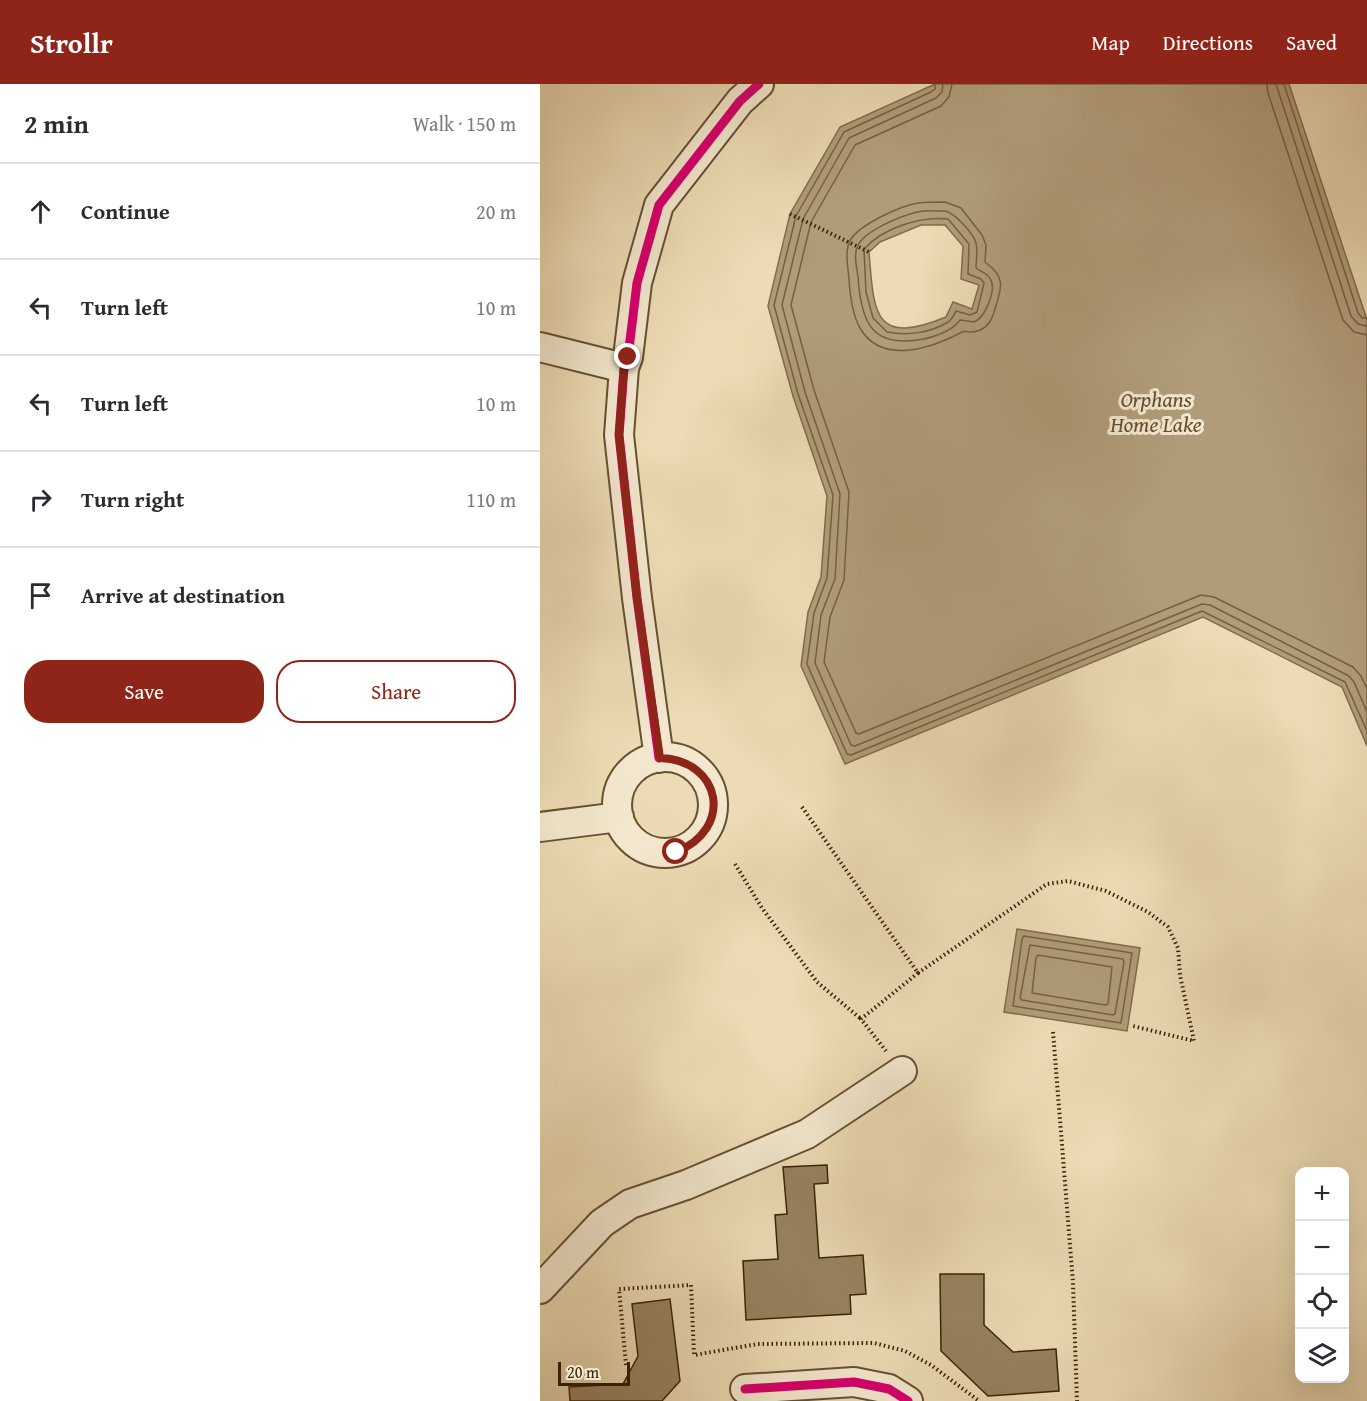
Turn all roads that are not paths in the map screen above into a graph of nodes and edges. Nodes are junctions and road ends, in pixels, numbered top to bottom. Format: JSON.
{"nodes":[{"id":1,"x":759,"y":84,"type":"edge"},
{"id":2,"x":540,"y":347,"type":"edge"},
{"id":3,"x":624,"y":368,"type":"junction"},
{"id":4,"x":660,"y":758,"type":"junction"},
{"id":5,"x":619,"y":817,"type":"junction"},
{"id":6,"x":540,"y":827,"type":"edge"},
{"id":7,"x":902,"y":1071,"type":"road end"},
{"id":8,"x":540,"y":1289,"type":"edge"},
{"id":9,"x":746,"y":1389,"type":"dead end"},
{"id":10,"x":908,"y":1401,"type":"edge"}],
"edges":[{"from":1,"to":3,"type":"street"},
{"from":2,"to":3,"type":"street"},
{"from":3,"to":4,"type":"street"},
{"from":4,"to":5,"type":"street"},
{"from":4,"to":5,"type":"street"},
{"from":5,"to":6,"type":"street"},
{"from":7,"to":8,"type":"street"},
{"from":9,"to":10,"type":"street"}]}
